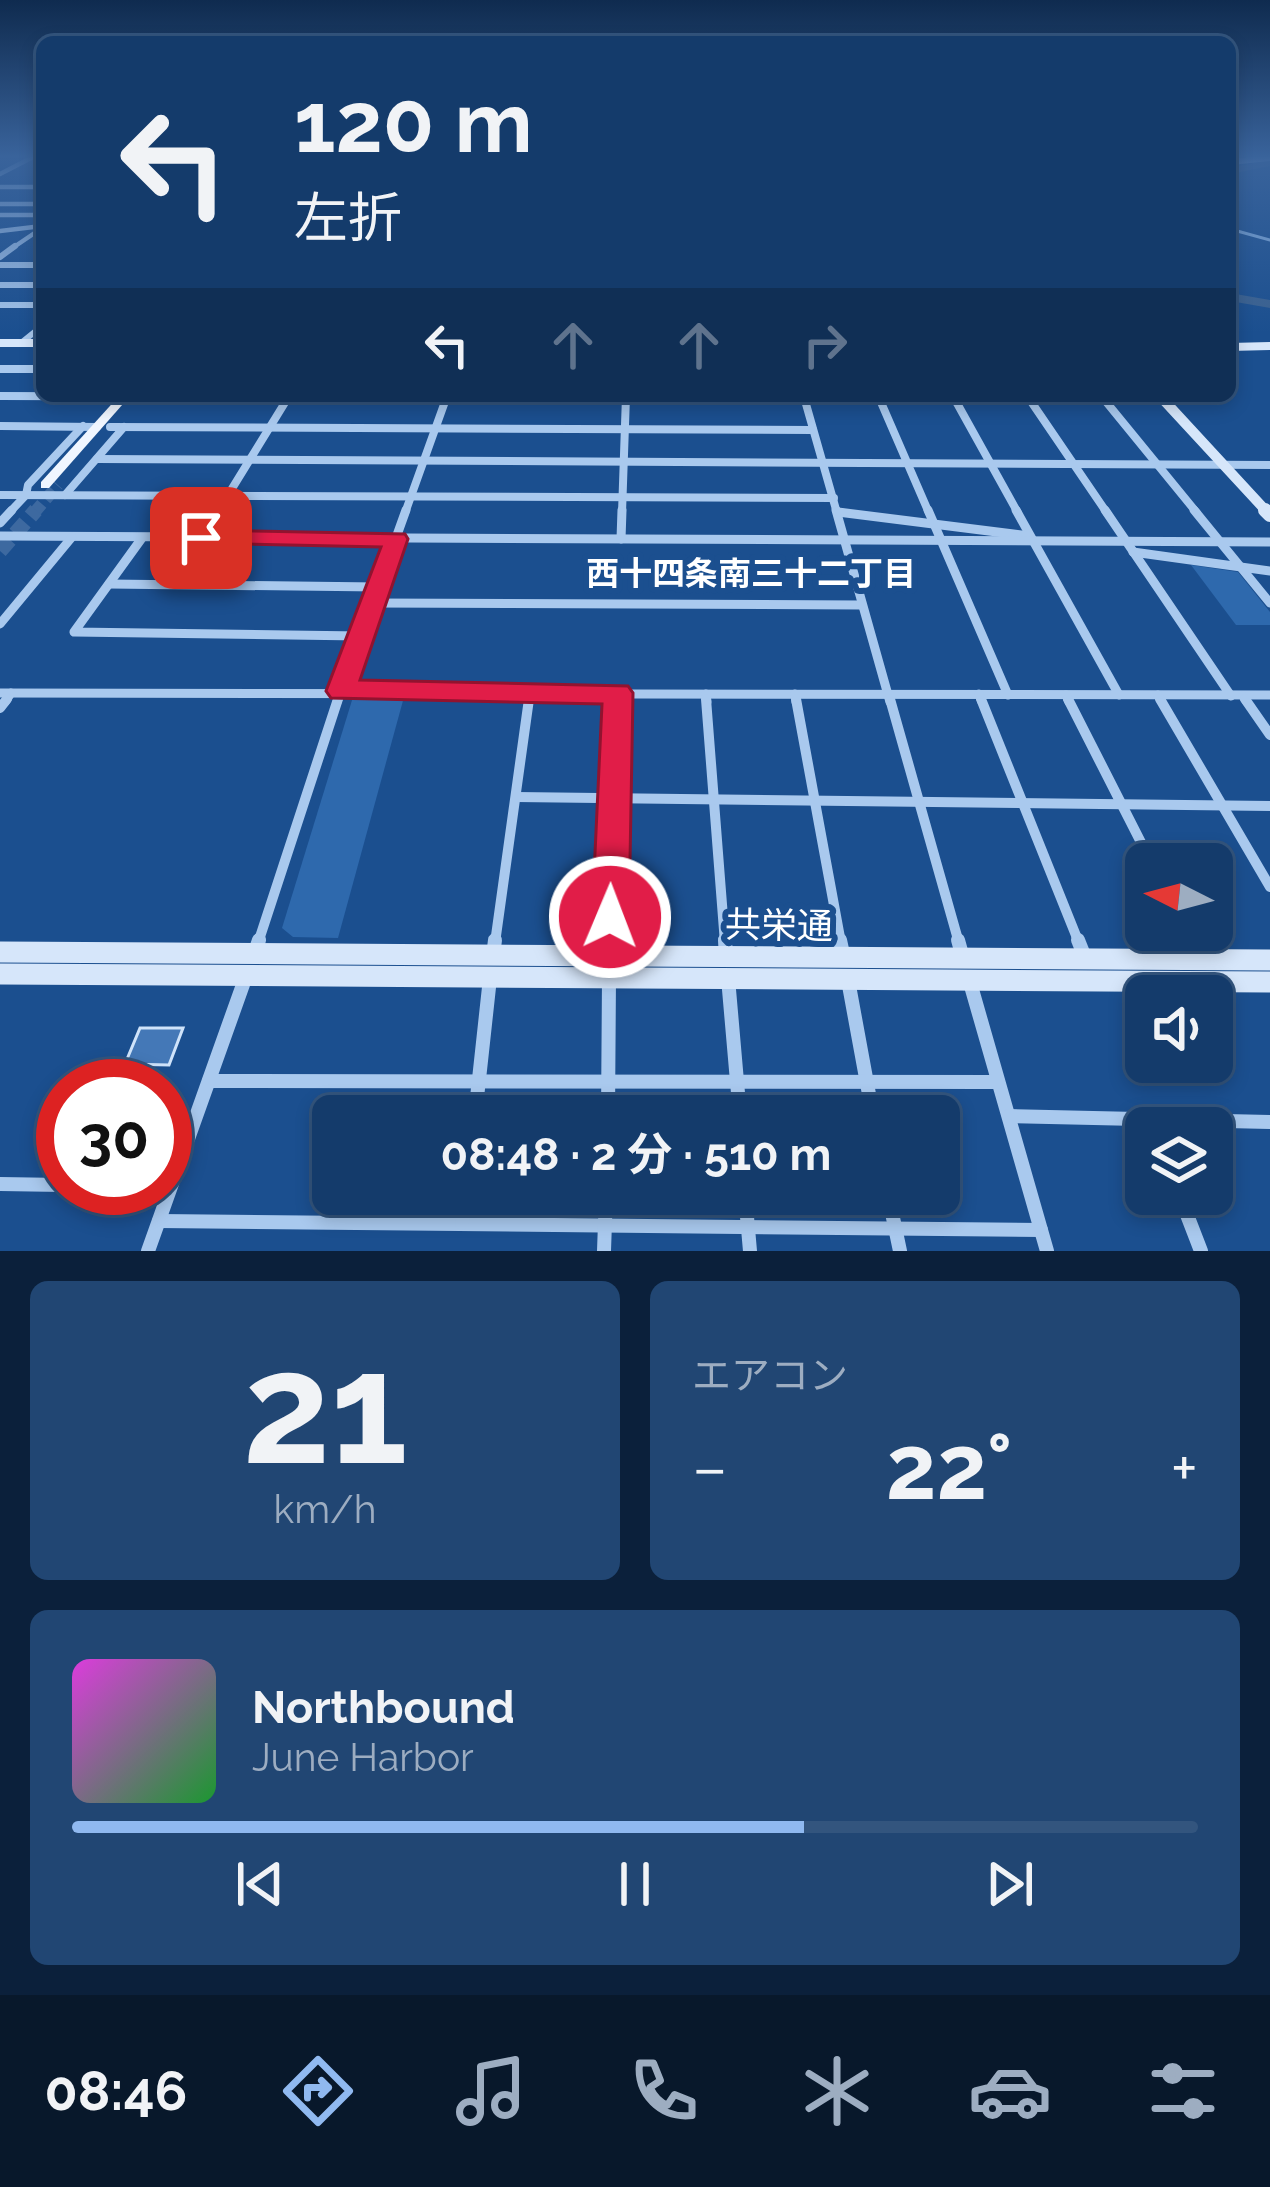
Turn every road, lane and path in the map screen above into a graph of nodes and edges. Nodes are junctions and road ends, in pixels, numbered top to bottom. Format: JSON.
{"nodes":[{"id":1,"x":36,"y":228,"type":"edge"},
{"id":2,"x":0,"y":232,"type":"edge"},
{"id":3,"x":36,"y":232,"type":"edge"},
{"id":4,"x":0,"y":261,"type":"edge"},
{"id":5,"x":36,"y":264,"type":"edge"},
{"id":6,"x":0,"y":285,"type":"edge"},
{"id":7,"x":36,"y":285,"type":"edge"},
{"id":8,"x":0,"y":304,"type":"edge"},
{"id":9,"x":36,"y":305,"type":"edge"},
{"id":10,"x":36,"y":331,"type":"edge"},
{"id":11,"x":0,"y":343,"type":"edge"},
{"id":12,"x":21,"y":344,"type":"junction"},
{"id":13,"x":36,"y":344,"type":"edge"},
{"id":14,"x":1270,"y":346,"type":"edge"},
{"id":15,"x":1236,"y":347,"type":"edge"},
{"id":16,"x":0,"y":369,"type":"edge"},
{"id":17,"x":36,"y":369,"type":"edge"},
{"id":18,"x":0,"y":396,"type":"edge"},
{"id":19,"x":36,"y":396,"type":"edge"},
{"id":20,"x":121,"y":402,"type":"edge"},
{"id":21,"x":130,"y":402,"type":"edge"},
{"id":22,"x":286,"y":402,"type":"edge"},
{"id":23,"x":445,"y":402,"type":"edge"},
{"id":24,"x":626,"y":402,"type":"edge"},
{"id":25,"x":805,"y":402,"type":"edge"},
{"id":26,"x":881,"y":402,"type":"edge"},
{"id":27,"x":956,"y":402,"type":"edge"},
{"id":28,"x":1031,"y":402,"type":"edge"},
{"id":29,"x":1107,"y":402,"type":"edge"},
{"id":30,"x":1166,"y":402,"type":"edge"},
{"id":31,"x":0,"y":426,"type":"edge"},
{"id":32,"x":103,"y":427,"type":"junction"},
{"id":33,"x":270,"y":428,"type":"junction"},
{"id":34,"x":435,"y":428,"type":"junction"},
{"id":35,"x":626,"y":429,"type":"junction"},
{"id":36,"x":813,"y":430,"type":"junction"},
{"id":37,"x":97,"y":459,"type":"junction"},
{"id":38,"x":248,"y":460,"type":"junction"},
{"id":39,"x":424,"y":461,"type":"junction"},
{"id":40,"x":625,"y":461,"type":"junction"},
{"id":41,"x":823,"y":462,"type":"junction"},
{"id":42,"x":908,"y":463,"type":"junction"},
{"id":43,"x":990,"y":463,"type":"junction"},
{"id":44,"x":1074,"y":464,"type":"junction"},
{"id":45,"x":1157,"y":464,"type":"junction"},
{"id":46,"x":1223,"y":464,"type":"junction"},
{"id":47,"x":1270,"y":465,"type":"edge"},
{"id":48,"x":56,"y":488,"type":"junction"},
{"id":49,"x":0,"y":495,"type":"edge"},
{"id":50,"x":26,"y":495,"type":"junction"},
{"id":51,"x":227,"y":496,"type":"junction"},
{"id":52,"x":411,"y":497,"type":"junction"},
{"id":53,"x":622,"y":498,"type":"junction"},
{"id":54,"x":834,"y":498,"type":"junction"},
{"id":55,"x":838,"y":512,"type":"junction"},
{"id":56,"x":1270,"y":515,"type":"edge"},
{"id":57,"x":0,"y":523,"type":"edge"},
{"id":58,"x":933,"y":524,"type":"junction"},
{"id":59,"x":0,"y":536,"type":"edge"},
{"id":60,"x":72,"y":537,"type":"junction"},
{"id":61,"x":142,"y":538,"type":"junction"},
{"id":62,"x":201,"y":538,"type":"junction"},
{"id":63,"x":396,"y":539,"type":"junction"},
{"id":64,"x":621,"y":539,"type":"junction"},
{"id":65,"x":1031,"y":539,"type":"junction"},
{"id":66,"x":846,"y":542,"type":"junction"},
{"id":67,"x":941,"y":542,"type":"junction"},
{"id":68,"x":1125,"y":542,"type":"junction"},
{"id":69,"x":1270,"y":542,"type":"edge"},
{"id":70,"x":1221,"y":543,"type":"junction"},
{"id":71,"x":1132,"y":552,"type":"junction"},
{"id":72,"x":1240,"y":567,"type":"junction"},
{"id":73,"x":1270,"y":571,"type":"edge"},
{"id":74,"x":109,"y":584,"type":"junction"},
{"id":75,"x":378,"y":586,"type":"junction"},
{"id":76,"x":372,"y":603,"type":"junction"},
{"id":77,"x":1270,"y":603,"type":"edge"},
{"id":78,"x":861,"y":605,"type":"junction"},
{"id":79,"x":0,"y":624,"type":"edge"},
{"id":80,"x":361,"y":636,"type":"junction"},
{"id":81,"x":341,"y":691,"type":"junction"},
{"id":82,"x":6,"y":693,"type":"edge"},
{"id":83,"x":530,"y":693,"type":"junction"},
{"id":84,"x":618,"y":693,"type":"junction"},
{"id":85,"x":706,"y":694,"type":"junction"},
{"id":86,"x":795,"y":694,"type":"junction"},
{"id":87,"x":886,"y":694,"type":"junction"},
{"id":88,"x":979,"y":694,"type":"junction"},
{"id":89,"x":1007,"y":695,"type":"junction"},
{"id":90,"x":1066,"y":695,"type":"junction"},
{"id":91,"x":1119,"y":695,"type":"junction"},
{"id":92,"x":1158,"y":695,"type":"junction"},
{"id":93,"x":1270,"y":695,"type":"edge"},
{"id":94,"x":1237,"y":696,"type":"junction"},
{"id":95,"x":0,"y":708,"type":"edge"},
{"id":96,"x":1270,"y":735,"type":"edge"},
{"id":97,"x":516,"y":797,"type":"junction"},
{"id":98,"x":614,"y":797,"type":"junction"},
{"id":99,"x":715,"y":799,"type":"junction"},
{"id":100,"x":815,"y":800,"type":"junction"},
{"id":101,"x":917,"y":800,"type":"junction"},
{"id":102,"x":1022,"y":804,"type":"junction"},
{"id":103,"x":1122,"y":805,"type":"junction"},
{"id":104,"x":1221,"y":806,"type":"junction"},
{"id":105,"x":1270,"y":806,"type":"edge"},
{"id":106,"x":1141,"y":843,"type":"edge"},
{"id":107,"x":1270,"y":887,"type":"edge"},
{"id":108,"x":1196,"y":951,"type":"edge"},
{"id":109,"x":0,"y":952,"type":"edge"},
{"id":110,"x":1086,"y":960,"type":"junction"},
{"id":111,"x":1200,"y":960,"type":"junction"},
{"id":112,"x":1270,"y":960,"type":"edge"},
{"id":113,"x":250,"y":965,"type":"junction"},
{"id":114,"x":492,"y":966,"type":"junction"},
{"id":115,"x":609,"y":967,"type":"junction"},
{"id":116,"x":727,"y":968,"type":"junction"},
{"id":117,"x":846,"y":969,"type":"junction"},
{"id":118,"x":966,"y":969,"type":"junction"},
{"id":119,"x":0,"y":974,"type":"edge"},
{"id":120,"x":1270,"y":982,"type":"edge"},
{"id":121,"x":480,"y":1080,"type":"junction"},
{"id":122,"x":608,"y":1080,"type":"junction"},
{"id":123,"x":209,"y":1081,"type":"junction"},
{"id":124,"x":866,"y":1081,"type":"junction"},
{"id":125,"x":998,"y":1082,"type":"junction"},
{"id":126,"x":737,"y":1083,"type":"junction"},
{"id":127,"x":478,"y":1095,"type":"edge"},
{"id":128,"x":608,"y":1095,"type":"edge"},
{"id":129,"x":738,"y":1095,"type":"edge"},
{"id":130,"x":869,"y":1095,"type":"edge"},
{"id":131,"x":1009,"y":1116,"type":"junction"},
{"id":132,"x":1270,"y":1122,"type":"edge"},
{"id":133,"x":1125,"y":1123,"type":"edge"},
{"id":134,"x":1233,"y":1123,"type":"edge"},
{"id":135,"x":192,"y":1125,"type":"edge"},
{"id":136,"x":0,"y":1184,"type":"edge"},
{"id":137,"x":36,"y":1185,"type":"edge"},
{"id":138,"x":161,"y":1215,"type":"edge"},
{"id":139,"x":463,"y":1215,"type":"edge"},
{"id":140,"x":605,"y":1215,"type":"edge"},
{"id":141,"x":747,"y":1215,"type":"edge"},
{"id":142,"x":893,"y":1215,"type":"edge"},
{"id":143,"x":1187,"y":1215,"type":"edge"},
{"id":144,"x":159,"y":1221,"type":"junction"},
{"id":145,"x":462,"y":1223,"type":"junction"},
{"id":146,"x":605,"y":1226,"type":"junction"},
{"id":147,"x":748,"y":1228,"type":"junction"},
{"id":148,"x":896,"y":1230,"type":"junction"},
{"id":149,"x":1042,"y":1230,"type":"junction"},
{"id":150,"x":148,"y":1251,"type":"edge"},
{"id":151,"x":604,"y":1251,"type":"edge"},
{"id":152,"x":750,"y":1251,"type":"edge"},
{"id":153,"x":900,"y":1251,"type":"edge"},
{"id":154,"x":1047,"y":1251,"type":"edge"},
{"id":155,"x":1202,"y":1251,"type":"edge"}],
"edges":[{"from":1,"to":2,"type":"street"},
{"from":3,"to":4,"type":"street"},
{"from":4,"to":5,"type":"street"},
{"from":6,"to":7,"type":"street"},
{"from":8,"to":9,"type":"street"},
{"from":10,"to":12,"type":"street"},
{"from":11,"to":12,"type":"street"},
{"from":12,"to":13,"type":"street"},
{"from":14,"to":15,"type":"street"},
{"from":16,"to":17,"type":"street"},
{"from":18,"to":19,"type":"street"},
{"from":20,"to":32,"type":"main road"},
{"from":21,"to":32,"type":"main road"},
{"from":22,"to":33,"type":"street"},
{"from":23,"to":34,"type":"street"},
{"from":24,"to":35,"type":"street"},
{"from":25,"to":36,"type":"street"},
{"from":26,"to":42,"type":"street"},
{"from":27,"to":43,"type":"street"},
{"from":28,"to":44,"type":"street"},
{"from":29,"to":45,"type":"street"},
{"from":30,"to":46,"type":"street"},
{"from":31,"to":32,"type":"street"},
{"from":32,"to":33,"type":"street"},
{"from":32,"to":37,"type":"street"},
{"from":32,"to":48,"type":"main road"},
{"from":32,"to":50,"type":"street"},
{"from":33,"to":34,"type":"street"},
{"from":33,"to":38,"type":"street"},
{"from":34,"to":35,"type":"street"},
{"from":34,"to":39,"type":"street"},
{"from":35,"to":36,"type":"street"},
{"from":35,"to":40,"type":"street"},
{"from":36,"to":41,"type":"street"},
{"from":37,"to":38,"type":"street"},
{"from":37,"to":48,"type":"street"},
{"from":38,"to":39,"type":"street"},
{"from":38,"to":51,"type":"street"},
{"from":39,"to":40,"type":"street"},
{"from":39,"to":52,"type":"street"},
{"from":40,"to":41,"type":"street"},
{"from":40,"to":53,"type":"street"},
{"from":41,"to":42,"type":"street"},
{"from":41,"to":54,"type":"street"},
{"from":42,"to":43,"type":"street"},
{"from":42,"to":58,"type":"street"},
{"from":43,"to":44,"type":"street"},
{"from":43,"to":65,"type":"street"},
{"from":44,"to":45,"type":"street"},
{"from":44,"to":68,"type":"street"},
{"from":45,"to":46,"type":"street"},
{"from":45,"to":70,"type":"street"},
{"from":46,"to":47,"type":"street"},
{"from":46,"to":56,"type":"street"},
{"from":48,"to":50,"type":"street"},
{"from":48,"to":51,"type":"street"},
{"from":49,"to":50,"type":"street"},
{"from":50,"to":57,"type":"street"},
{"from":51,"to":52,"type":"street"},
{"from":51,"to":62,"type":"street"},
{"from":52,"to":53,"type":"street"},
{"from":52,"to":63,"type":"street"},
{"from":53,"to":54,"type":"street"},
{"from":53,"to":64,"type":"street"},
{"from":54,"to":55,"type":"street"},
{"from":55,"to":58,"type":"street"},
{"from":55,"to":66,"type":"street"},
{"from":58,"to":65,"type":"street"},
{"from":58,"to":67,"type":"street"},
{"from":59,"to":60,"type":"street"},
{"from":60,"to":61,"type":"street"},
{"from":60,"to":79,"type":"street"},
{"from":61,"to":62,"type":"street"},
{"from":61,"to":74,"type":"street"},
{"from":62,"to":63,"type":"street"},
{"from":63,"to":64,"type":"street"},
{"from":63,"to":75,"type":"street"},
{"from":64,"to":66,"type":"street"},
{"from":65,"to":67,"type":"street"},
{"from":65,"to":68,"type":"street"},
{"from":65,"to":91,"type":"street"},
{"from":66,"to":67,"type":"street"},
{"from":66,"to":78,"type":"street"},
{"from":67,"to":89,"type":"street"},
{"from":68,"to":70,"type":"street"},
{"from":68,"to":71,"type":"street"},
{"from":69,"to":70,"type":"street"},
{"from":70,"to":72,"type":"street"},
{"from":71,"to":72,"type":"street"},
{"from":71,"to":94,"type":"street"},
{"from":72,"to":73,"type":"street"},
{"from":72,"to":77,"type":"street"},
{"from":74,"to":75,"type":"street"},
{"from":74,"to":80,"type":"street"},
{"from":75,"to":76,"type":"street"},
{"from":76,"to":78,"type":"street"},
{"from":76,"to":80,"type":"street"},
{"from":78,"to":87,"type":"street"},
{"from":80,"to":81,"type":"street"},
{"from":81,"to":82,"type":"street"},
{"from":81,"to":83,"type":"street"},
{"from":81,"to":113,"type":"street"},
{"from":82,"to":95,"type":"street"},
{"from":83,"to":84,"type":"street"},
{"from":83,"to":97,"type":"street"},
{"from":84,"to":85,"type":"street"},
{"from":84,"to":98,"type":"street"},
{"from":85,"to":86,"type":"street"},
{"from":85,"to":99,"type":"street"},
{"from":86,"to":87,"type":"street"},
{"from":86,"to":100,"type":"street"},
{"from":87,"to":88,"type":"street"},
{"from":87,"to":101,"type":"street"},
{"from":88,"to":89,"type":"street"},
{"from":88,"to":102,"type":"street"},
{"from":89,"to":90,"type":"street"},
{"from":90,"to":91,"type":"street"},
{"from":90,"to":103,"type":"street"},
{"from":91,"to":92,"type":"street"},
{"from":92,"to":94,"type":"street"},
{"from":92,"to":104,"type":"street"},
{"from":93,"to":94,"type":"street"},
{"from":94,"to":96,"type":"street"},
{"from":97,"to":98,"type":"street"},
{"from":97,"to":114,"type":"street"},
{"from":98,"to":99,"type":"street"},
{"from":98,"to":115,"type":"street"},
{"from":99,"to":100,"type":"street"},
{"from":99,"to":116,"type":"street"},
{"from":100,"to":101,"type":"street"},
{"from":100,"to":117,"type":"street"},
{"from":101,"to":102,"type":"street"},
{"from":101,"to":118,"type":"street"},
{"from":102,"to":103,"type":"street"},
{"from":102,"to":110,"type":"street"},
{"from":103,"to":104,"type":"street"},
{"from":103,"to":106,"type":"street"},
{"from":104,"to":105,"type":"street"},
{"from":104,"to":107,"type":"street"},
{"from":108,"to":111,"type":"street"},
{"from":109,"to":113,"type":"street","name":"共栄通"},
{"from":110,"to":111,"type":"street","name":"共栄通"},
{"from":110,"to":118,"type":"street","name":"共栄通"},
{"from":111,"to":112,"type":"street","name":"共栄通"},
{"from":113,"to":114,"type":"street","name":"共栄通"},
{"from":113,"to":119,"type":"street","name":"共栄通"},
{"from":113,"to":123,"type":"street"},
{"from":114,"to":115,"type":"street","name":"共栄通"},
{"from":114,"to":121,"type":"street"},
{"from":115,"to":116,"type":"street","name":"共栄通"},
{"from":115,"to":122,"type":"street"},
{"from":116,"to":117,"type":"street","name":"共栄通"},
{"from":116,"to":126,"type":"street"},
{"from":117,"to":118,"type":"street","name":"共栄通"},
{"from":117,"to":124,"type":"street"},
{"from":118,"to":120,"type":"street","name":"共栄通"},
{"from":118,"to":125,"type":"street"},
{"from":121,"to":122,"type":"street"},
{"from":121,"to":123,"type":"street"},
{"from":121,"to":127,"type":"street"},
{"from":122,"to":126,"type":"street"},
{"from":122,"to":128,"type":"street"},
{"from":123,"to":135,"type":"street"},
{"from":124,"to":125,"type":"street"},
{"from":124,"to":126,"type":"street"},
{"from":124,"to":130,"type":"street"},
{"from":125,"to":131,"type":"street"},
{"from":126,"to":129,"type":"street"},
{"from":131,"to":133,"type":"street"},
{"from":131,"to":149,"type":"street"},
{"from":132,"to":134,"type":"street"},
{"from":136,"to":137,"type":"street"},
{"from":138,"to":144,"type":"street"},
{"from":139,"to":145,"type":"street"},
{"from":140,"to":146,"type":"street"},
{"from":141,"to":147,"type":"street"},
{"from":142,"to":148,"type":"street"},
{"from":143,"to":155,"type":"street"},
{"from":144,"to":145,"type":"street"},
{"from":144,"to":150,"type":"street"},
{"from":145,"to":146,"type":"street"},
{"from":146,"to":147,"type":"street"},
{"from":146,"to":151,"type":"street"},
{"from":147,"to":148,"type":"street"},
{"from":147,"to":152,"type":"street"},
{"from":148,"to":149,"type":"street"},
{"from":148,"to":153,"type":"street"},
{"from":149,"to":154,"type":"street"}]}
